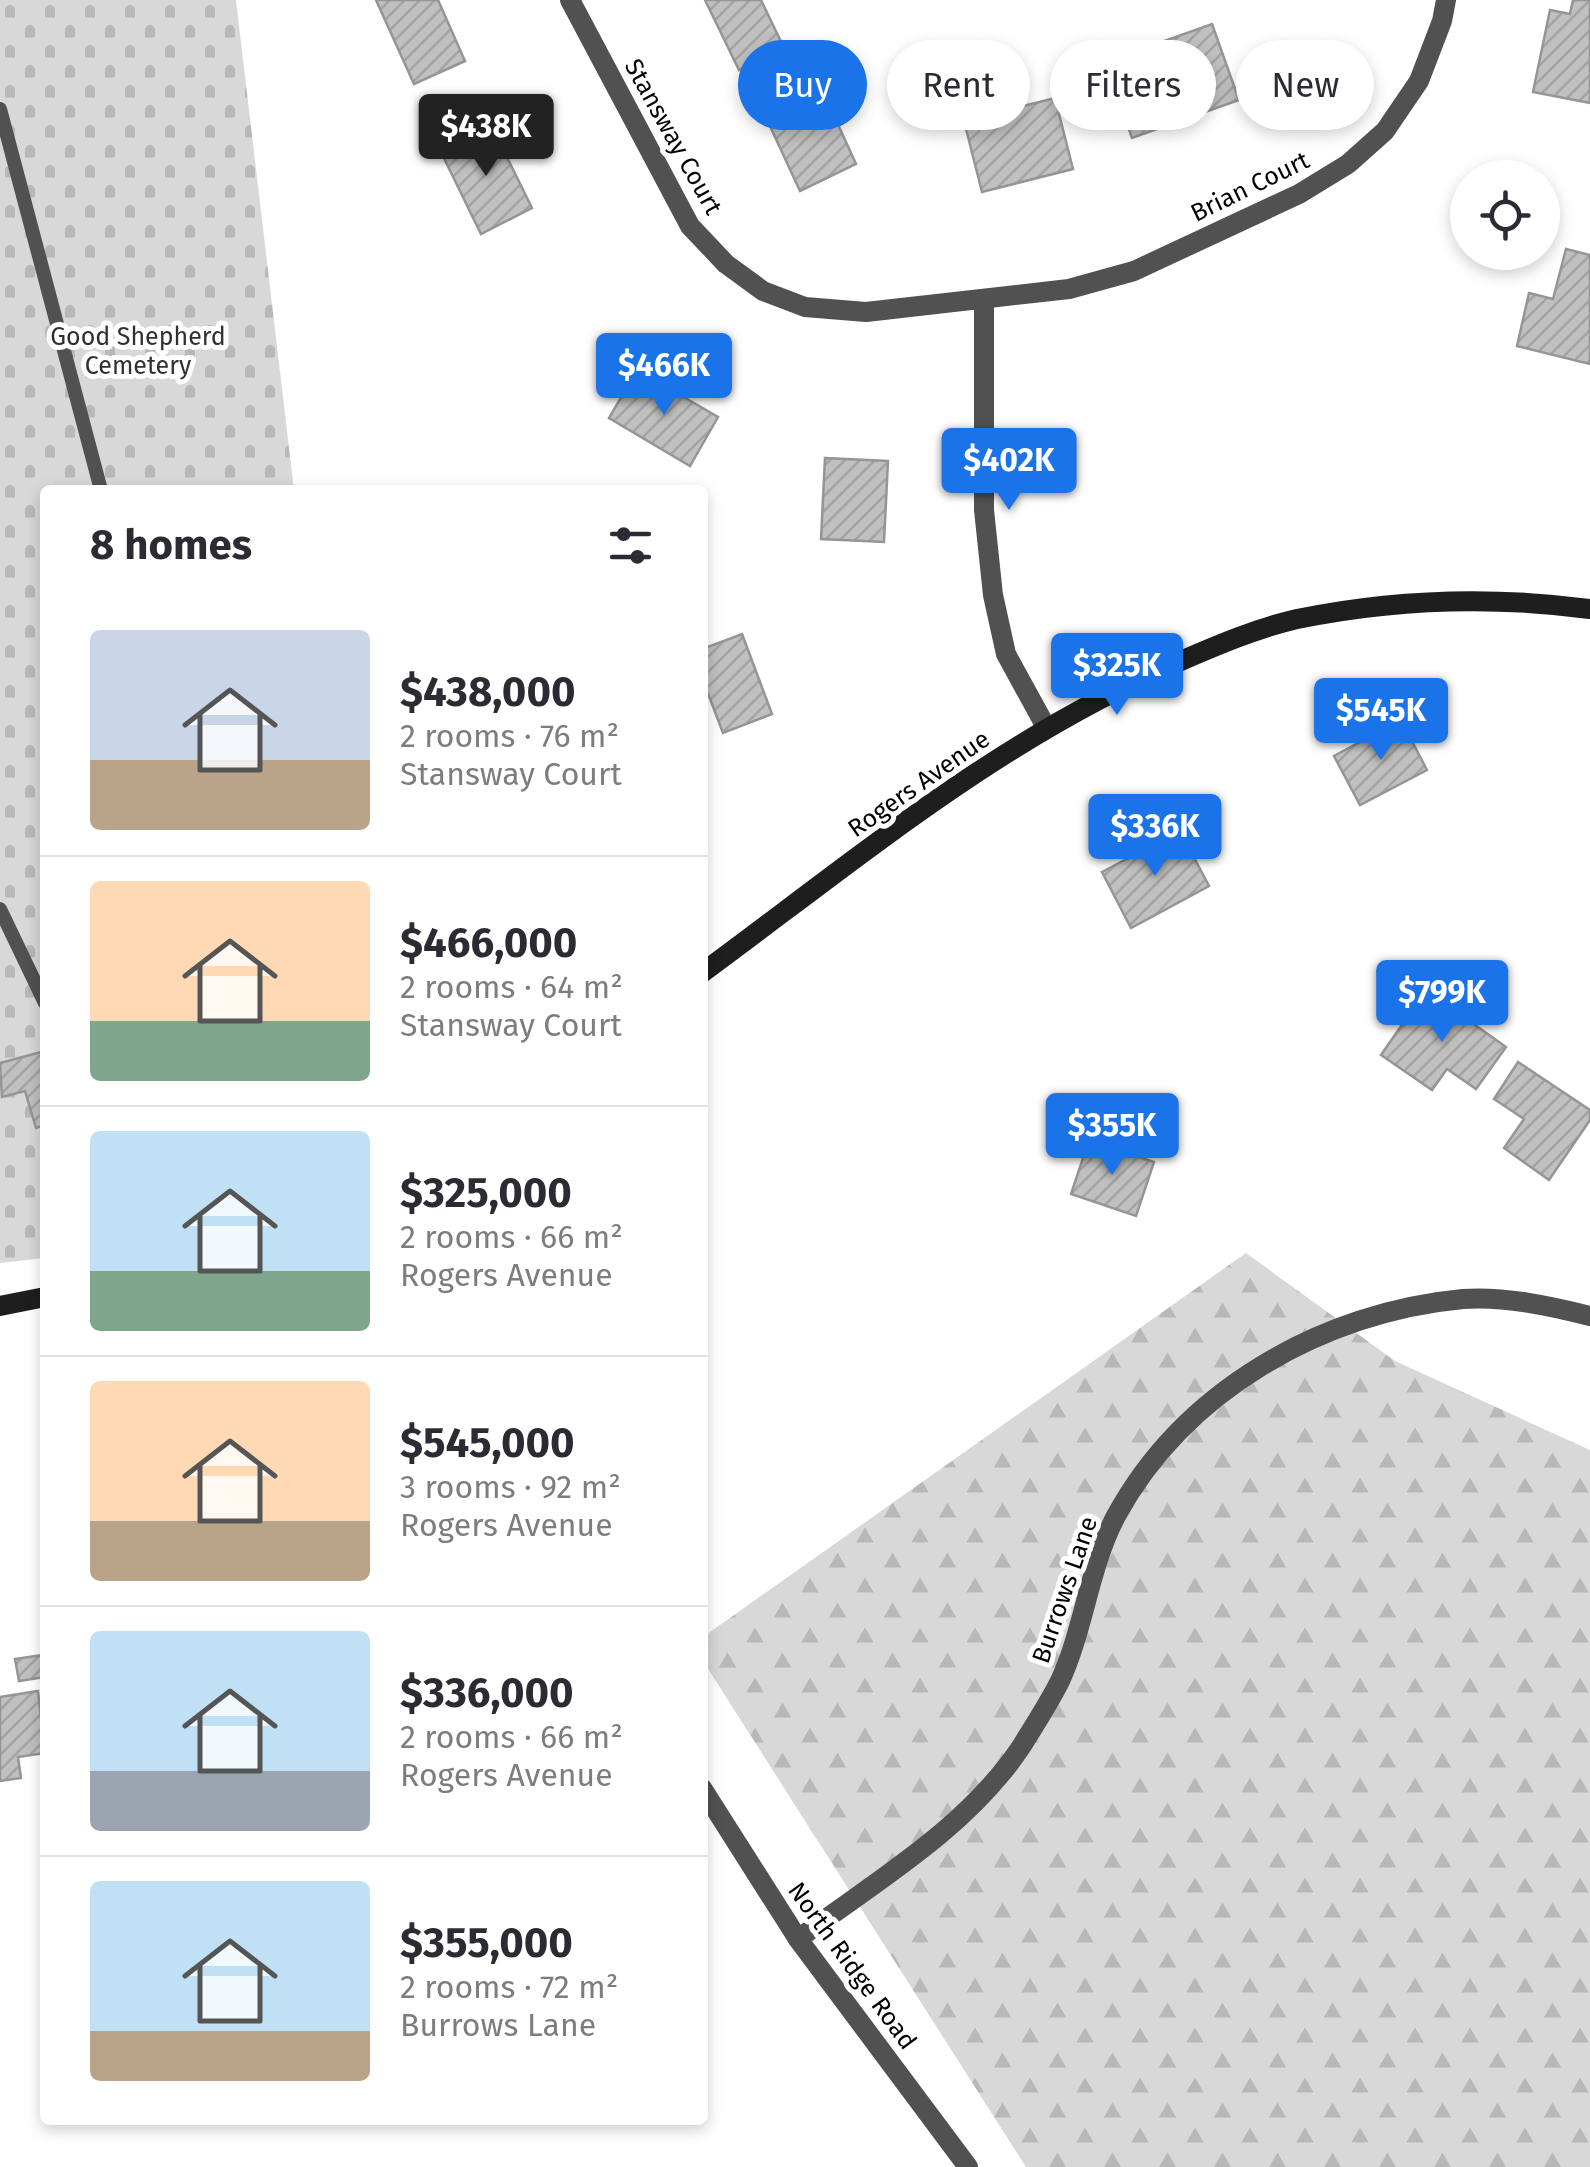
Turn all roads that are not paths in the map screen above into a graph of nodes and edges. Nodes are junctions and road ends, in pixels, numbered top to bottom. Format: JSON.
{"nodes":[{"id":1,"x":570,"y":0,"type":"edge"},
{"id":2,"x":1446,"y":0,"type":"edge"},
{"id":3,"x":0,"y":109,"type":"edge"},
{"id":4,"x":984,"y":300,"type":"junction"},
{"id":5,"x":100,"y":485,"type":"edge"},
{"id":6,"x":1590,"y":610,"type":"edge"},
{"id":7,"x":1046,"y":728,"type":"junction"},
{"id":8,"x":0,"y":909,"type":"edge"},
{"id":9,"x":708,"y":968,"type":"edge"},
{"id":10,"x":40,"y":993,"type":"edge"},
{"id":11,"x":40,"y":1298,"type":"edge"},
{"id":12,"x":0,"y":1306,"type":"edge"},
{"id":13,"x":1590,"y":1316,"type":"edge"},
{"id":14,"x":708,"y":1797,"type":"edge"},
{"id":15,"x":798,"y":1939,"type":"junction"},
{"id":16,"x":968,"y":2167,"type":"edge"}],
"edges":[{"from":1,"to":4,"type":"street","name":"Stansway Court"},
{"from":2,"to":4,"type":"street","name":"Brian Court"},
{"from":3,"to":5,"type":"lane"},
{"from":4,"to":7,"type":"street"},
{"from":6,"to":7,"type":"main road","name":"Rogers Avenue"},
{"from":7,"to":9,"type":"main road","name":"Rogers Avenue"},
{"from":8,"to":10,"type":"lane"},
{"from":11,"to":12,"type":"main road"},
{"from":13,"to":15,"type":"street","name":"Burrows Lane"},
{"from":14,"to":15,"type":"street","name":"North Ridge Road"},
{"from":15,"to":16,"type":"street","name":"North Ridge Road"}]}
